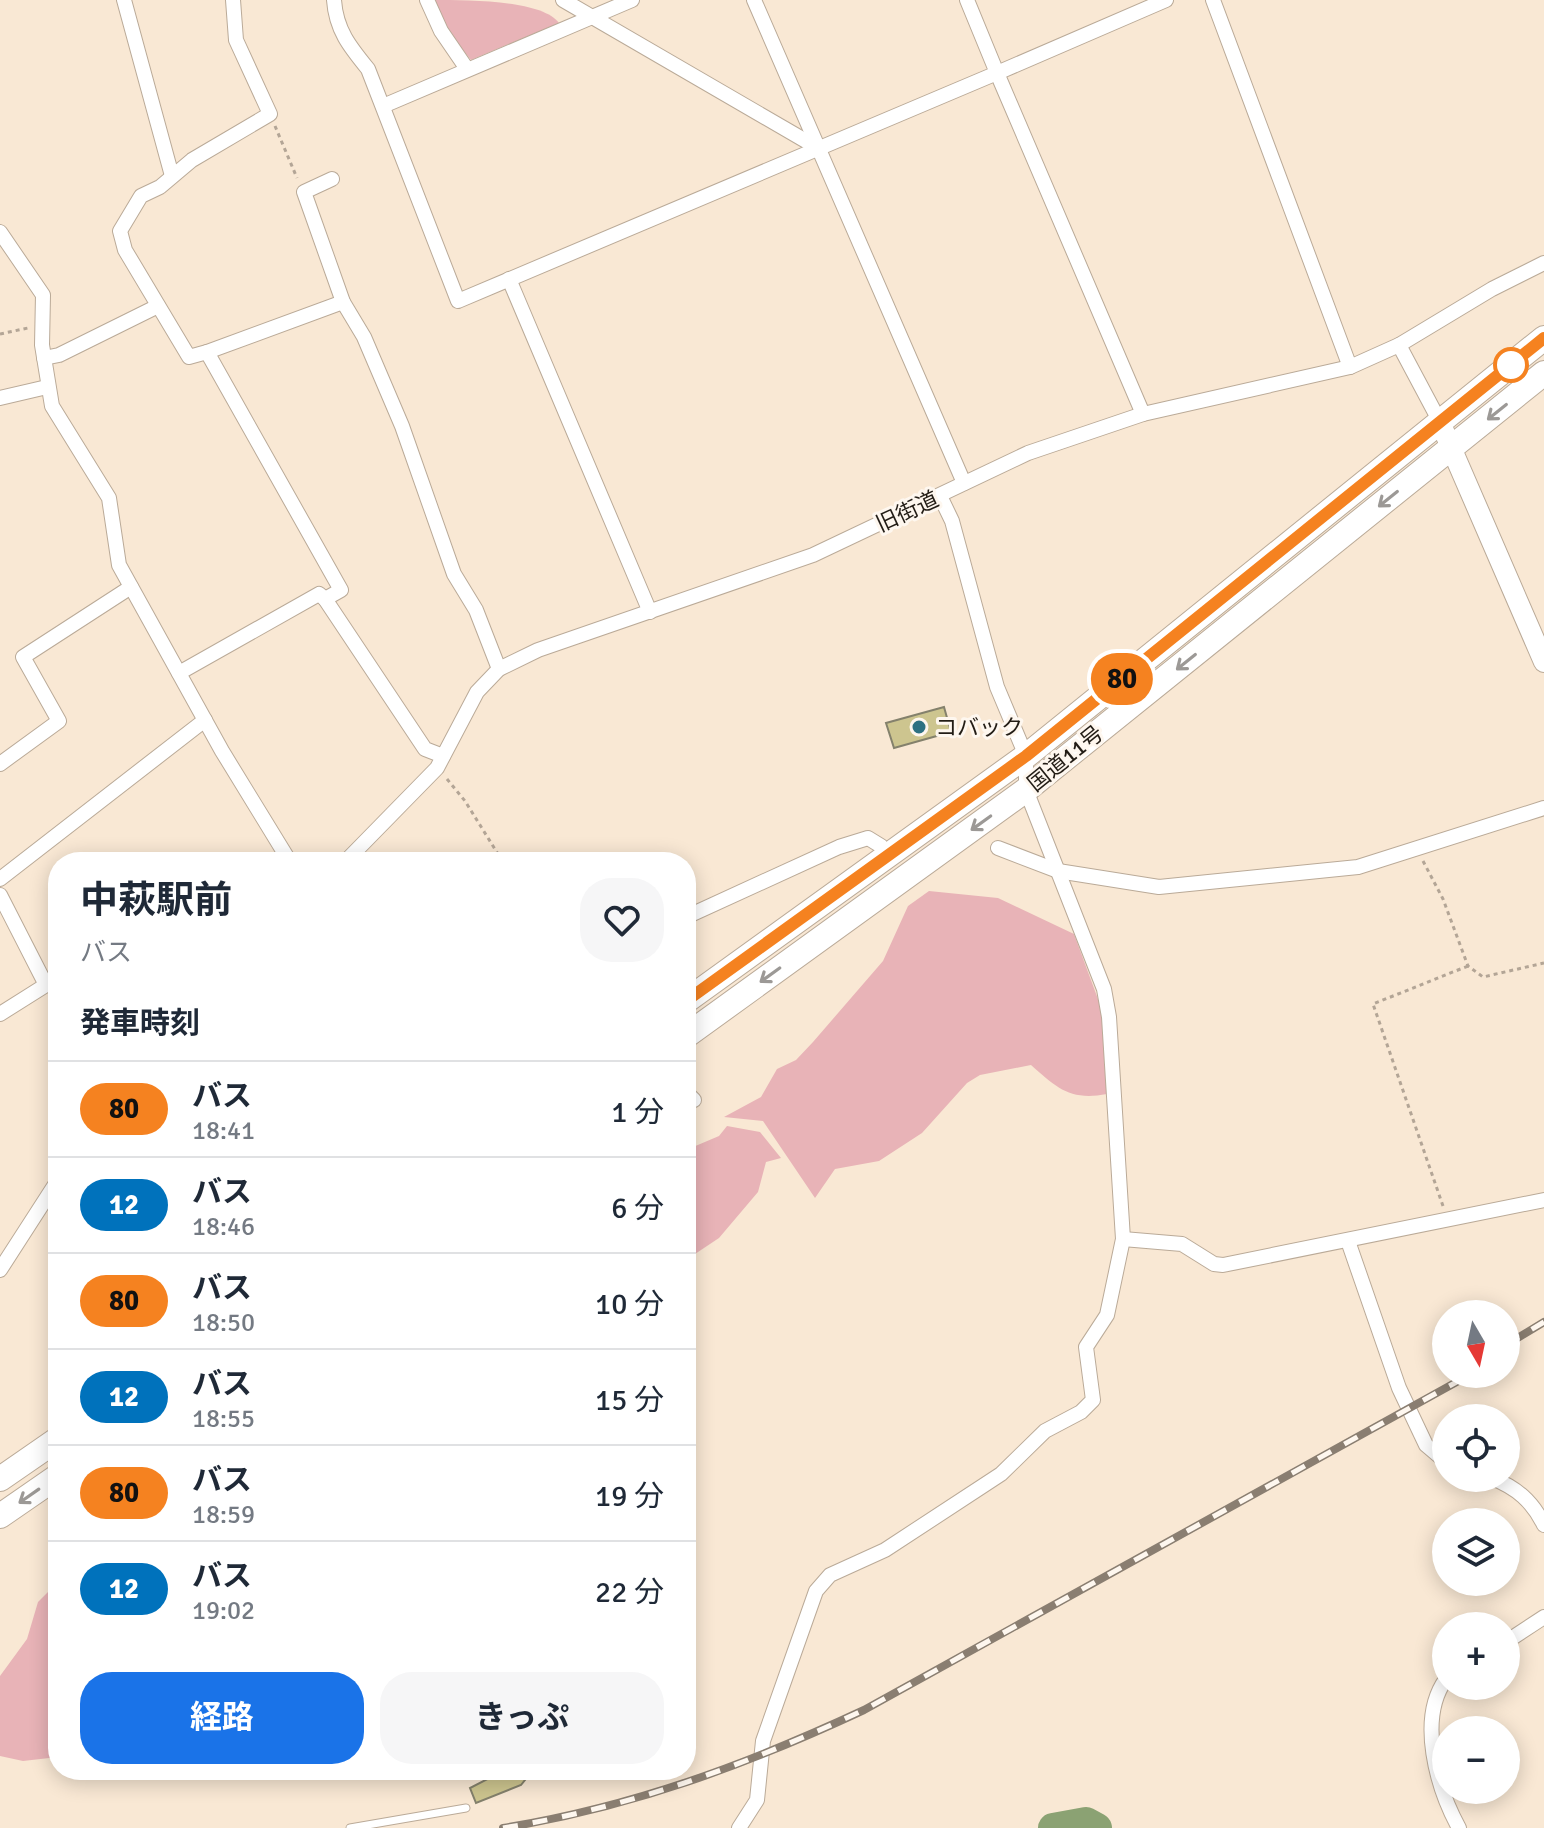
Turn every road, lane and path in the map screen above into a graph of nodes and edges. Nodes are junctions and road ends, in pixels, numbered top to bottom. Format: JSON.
{"nodes":[{"id":1,"x":124,"y":0,"type":"edge"},
{"id":2,"x":233,"y":0,"type":"edge"},
{"id":3,"x":334,"y":0,"type":"edge"},
{"id":4,"x":427,"y":0,"type":"edge"},
{"id":5,"x":563,"y":0,"type":"edge"},
{"id":6,"x":632,"y":0,"type":"edge"},
{"id":7,"x":754,"y":0,"type":"edge"},
{"id":8,"x":967,"y":0,"type":"edge"},
{"id":9,"x":1166,"y":0,"type":"edge"},
{"id":10,"x":1213,"y":0,"type":"edge"},
{"id":11,"x":595,"y":17,"type":"junction"},
{"id":12,"x":467,"y":69,"type":"junction"},
{"id":13,"x":997,"y":73,"type":"junction"},
{"id":14,"x":383,"y":106,"type":"junction"},
{"id":15,"x":270,"y":114,"type":"junction"},
{"id":16,"x":818,"y":148,"type":"junction"},
{"id":17,"x":172,"y":176,"type":"junction"},
{"id":18,"x":332,"y":179,"type":"dead end"},
{"id":19,"x":304,"y":192,"type":"junction"},
{"id":20,"x":0,"y":232,"type":"edge"},
{"id":21,"x":1544,"y":263,"type":"edge"},
{"id":22,"x":509,"y":279,"type":"junction"},
{"id":23,"x":343,"y":302,"type":"junction"},
{"id":24,"x":158,"y":306,"type":"junction"},
{"id":25,"x":44,"y":325,"type":"junction"},
{"id":26,"x":0,"y":334,"type":"edge"},
{"id":27,"x":1544,"y":338,"type":"edge"},
{"id":28,"x":1399,"y":345,"type":"junction"},
{"id":29,"x":207,"y":352,"type":"junction"},
{"id":30,"x":44,"y":358,"type":"junction"},
{"id":31,"x":1350,"y":367,"type":"junction"},
{"id":32,"x":1544,"y":373,"type":"edge"},
{"id":33,"x":47,"y":387,"type":"junction"},
{"id":34,"x":0,"y":398,"type":"edge"},
{"id":35,"x":1143,"y":414,"type":"junction"},
{"id":36,"x":1440,"y":422,"type":"junction"},
{"id":37,"x":1449,"y":450,"type":"junction"},
{"id":38,"x":964,"y":483,"type":"junction"},
{"id":39,"x":940,"y":496,"type":"junction"},
{"id":40,"x":131,"y":587,"type":"junction"},
{"id":41,"x":325,"y":599,"type":"junction"},
{"id":42,"x":650,"y":612,"type":"junction"},
{"id":43,"x":1544,"y":662,"type":"edge"},
{"id":44,"x":499,"y":669,"type":"junction"},
{"id":45,"x":179,"y":673,"type":"junction"},
{"id":46,"x":205,"y":720,"type":"junction"},
{"id":47,"x":1026,"y":756,"type":"junction"},
{"id":48,"x":440,"y":762,"type":"junction"},
{"id":49,"x":0,"y":764,"type":"edge"},
{"id":50,"x":1026,"y":790,"type":"junction"},
{"id":51,"x":1544,"y":808,"type":"edge"},
{"id":52,"x":998,"y":848,"type":"dead end"},
{"id":53,"x":1416,"y":848,"type":"junction"},
{"id":54,"x":284,"y":852,"type":"edge"},
{"id":55,"x":354,"y":852,"type":"edge"},
{"id":56,"x":497,"y":852,"type":"edge"},
{"id":57,"x":889,"y":857,"type":"junction"},
{"id":58,"x":1058,"y":871,"type":"junction"},
{"id":59,"x":0,"y":879,"type":"edge"},
{"id":60,"x":0,"y":895,"type":"edge"},
{"id":61,"x":696,"y":913,"type":"edge"},
{"id":62,"x":1544,"y":963,"type":"edge"},
{"id":63,"x":1468,"y":966,"type":"junction"},
{"id":64,"x":696,"y":994,"type":"edge"},
{"id":65,"x":0,"y":1014,"type":"edge"},
{"id":66,"x":696,"y":1029,"type":"edge"},
{"id":67,"x":48,"y":1196,"type":"edge"},
{"id":68,"x":1544,"y":1200,"type":"edge"},
{"id":69,"x":1447,"y":1220,"type":"junction"},
{"id":70,"x":1123,"y":1239,"type":"junction"},
{"id":71,"x":1348,"y":1241,"type":"junction"},
{"id":72,"x":0,"y":1270,"type":"edge"},
{"id":73,"x":48,"y":1446,"type":"edge"},
{"id":74,"x":1432,"y":1450,"type":"edge"},
{"id":75,"x":0,"y":1479,"type":"edge"},
{"id":76,"x":48,"y":1483,"type":"edge"},
{"id":77,"x":1519,"y":1492,"type":"edge"},
{"id":78,"x":0,"y":1516,"type":"edge"},
{"id":79,"x":1544,"y":1525,"type":"edge"},
{"id":80,"x":1544,"y":1617,"type":"edge"},
{"id":81,"x":1520,"y":1633,"type":"edge"},
{"id":82,"x":1436,"y":1700,"type":"edge"},
{"id":83,"x":466,"y":1808,"type":"dead end"},
{"id":84,"x":350,"y":1828,"type":"edge"},
{"id":85,"x":739,"y":1828,"type":"edge"},
{"id":86,"x":1459,"y":1828,"type":"edge"}],
"edges":[{"from":1,"to":17,"type":"street"},
{"from":2,"to":15,"type":"street"},
{"from":3,"to":14,"type":"street"},
{"from":4,"to":12,"type":"street"},
{"from":5,"to":11,"type":"street"},
{"from":6,"to":11,"type":"street"},
{"from":7,"to":16,"type":"street"},
{"from":8,"to":13,"type":"street"},
{"from":9,"to":13,"type":"street"},
{"from":10,"to":31,"type":"street"},
{"from":11,"to":12,"type":"street"},
{"from":11,"to":16,"type":"street"},
{"from":12,"to":14,"type":"street"},
{"from":13,"to":16,"type":"street"},
{"from":13,"to":35,"type":"street"},
{"from":14,"to":22,"type":"street"},
{"from":15,"to":17,"type":"street"},
{"from":15,"to":19,"type":"path"},
{"from":16,"to":22,"type":"street"},
{"from":16,"to":38,"type":"street"},
{"from":17,"to":24,"type":"street"},
{"from":18,"to":19,"type":"street"},
{"from":19,"to":23,"type":"street"},
{"from":20,"to":25,"type":"street"},
{"from":21,"to":28,"type":"street","name":"旧街道"},
{"from":22,"to":42,"type":"street"},
{"from":23,"to":29,"type":"street"},
{"from":23,"to":44,"type":"street"},
{"from":24,"to":29,"type":"street"},
{"from":24,"to":30,"type":"street"},
{"from":25,"to":26,"type":"path"},
{"from":25,"to":30,"type":"street"},
{"from":27,"to":36,"type":"highway","name":"国道11号"},
{"from":28,"to":31,"type":"street","name":"旧街道"},
{"from":28,"to":36,"type":"street"},
{"from":29,"to":41,"type":"street"},
{"from":30,"to":33,"type":"street"},
{"from":31,"to":35,"type":"street","name":"旧街道"},
{"from":32,"to":37,"type":"highway","name":"国道11号","one_way":true},
{"from":33,"to":34,"type":"street"},
{"from":33,"to":40,"type":"street"},
{"from":35,"to":38,"type":"street","name":"旧街道"},
{"from":36,"to":37,"type":"main road"},
{"from":36,"to":47,"type":"highway","name":"国道11号"},
{"from":37,"to":43,"type":"main road"},
{"from":37,"to":50,"type":"highway","name":"国道11号","one_way":true},
{"from":38,"to":39,"type":"street","name":"旧街道"},
{"from":39,"to":42,"type":"street","name":"旧街道"},
{"from":39,"to":47,"type":"street"},
{"from":40,"to":45,"type":"street"},
{"from":40,"to":49,"type":"street"},
{"from":41,"to":45,"type":"street"},
{"from":41,"to":48,"type":"street"},
{"from":42,"to":44,"type":"street","name":"旧街道"},
{"from":44,"to":48,"type":"street","name":"旧街道"},
{"from":45,"to":46,"type":"street"},
{"from":46,"to":54,"type":"street"},
{"from":46,"to":59,"type":"street"},
{"from":47,"to":50,"type":"street"},
{"from":47,"to":57,"type":"highway","name":"国道11号"},
{"from":48,"to":55,"type":"street","name":"旧街道"},
{"from":48,"to":56,"type":"path"},
{"from":50,"to":58,"type":"street"},
{"from":50,"to":66,"type":"highway","name":"国道11号","one_way":true},
{"from":51,"to":53,"type":"street"},
{"from":52,"to":58,"type":"street"},
{"from":53,"to":58,"type":"street"},
{"from":53,"to":63,"type":"path"},
{"from":57,"to":61,"type":"street"},
{"from":57,"to":64,"type":"highway","name":"国道11号"},
{"from":58,"to":70,"type":"street"},
{"from":60,"to":65,"type":"street"},
{"from":62,"to":63,"type":"path"},
{"from":63,"to":69,"type":"path"},
{"from":67,"to":72,"type":"street"},
{"from":68,"to":69,"type":"street"},
{"from":69,"to":71,"type":"street"},
{"from":70,"to":71,"type":"street"},
{"from":70,"to":85,"type":"street"},
{"from":71,"to":74,"type":"street"},
{"from":73,"to":75,"type":"highway"},
{"from":76,"to":78,"type":"highway","one_way":true},
{"from":77,"to":79,"type":"street"},
{"from":80,"to":81,"type":"street"},
{"from":82,"to":86,"type":"street"},
{"from":83,"to":84,"type":"lane"}]}
